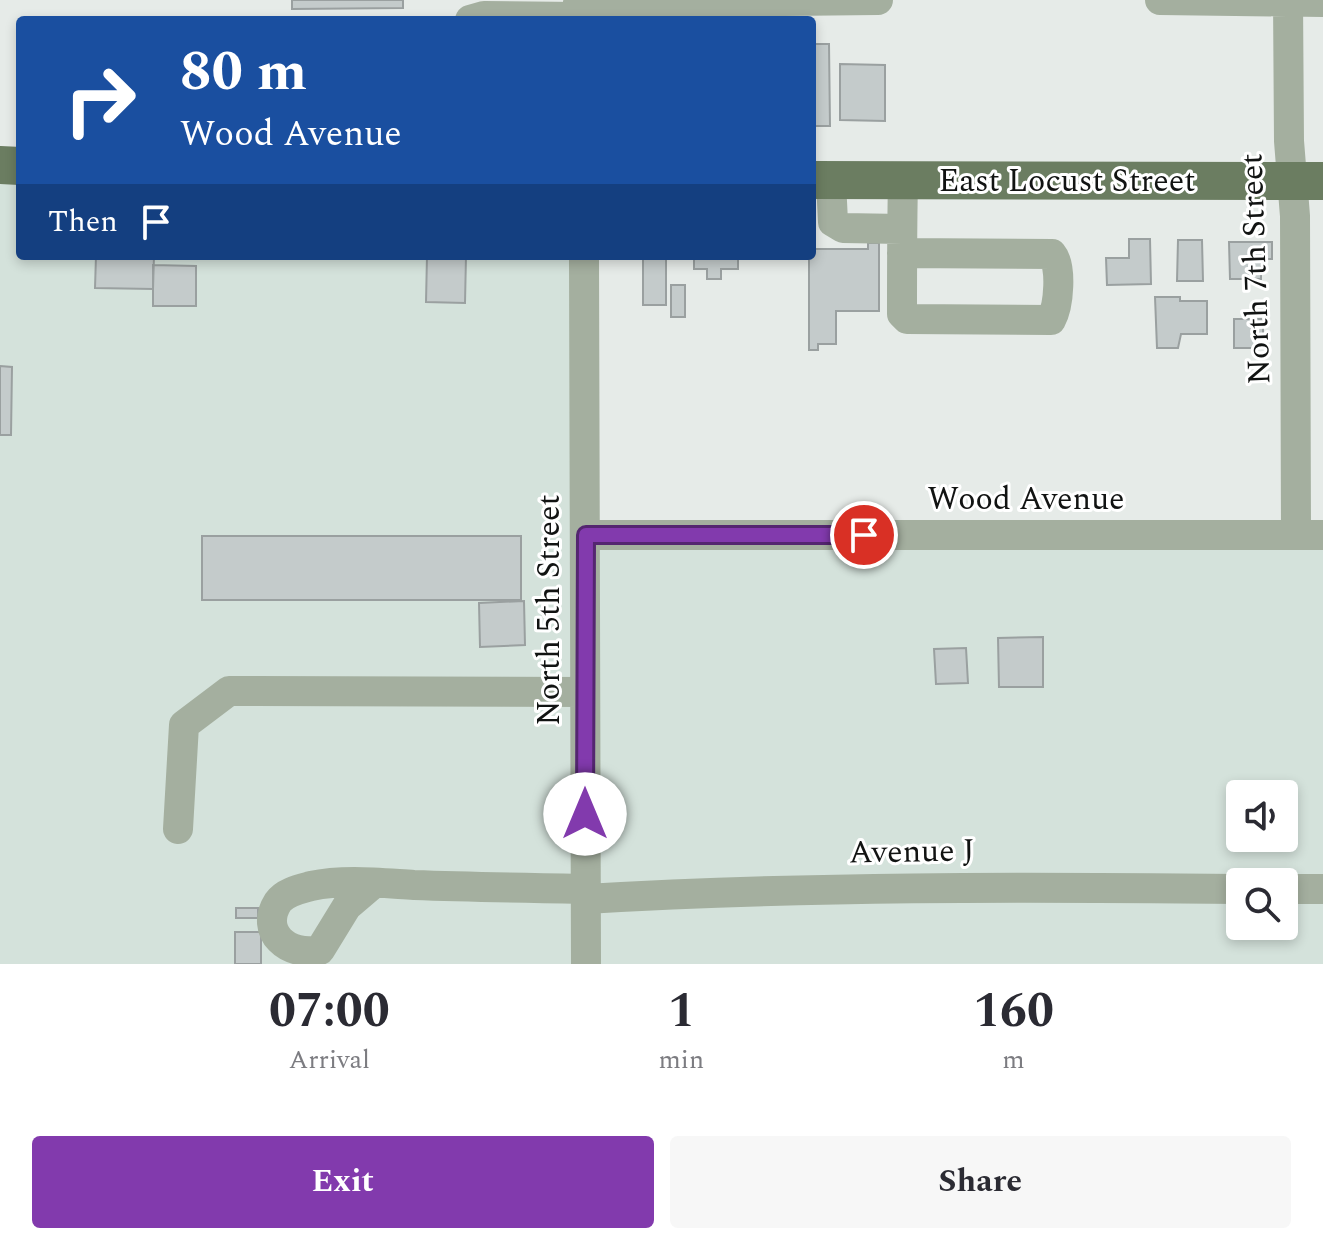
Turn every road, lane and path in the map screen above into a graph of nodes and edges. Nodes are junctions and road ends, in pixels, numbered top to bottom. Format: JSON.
{"nodes":[{"id":1,"x":878,"y":0,"type":"edge"},
{"id":2,"x":1160,"y":0,"type":"edge"},
{"id":3,"x":1288,"y":1,"type":"edge"},
{"id":4,"x":1323,"y":2,"type":"edge"},
{"id":5,"x":578,"y":10,"type":"edge"},
{"id":6,"x":484,"y":16,"type":"edge"},
{"id":7,"x":821,"y":180,"type":"edge"},
{"id":8,"x":903,"y":181,"type":"junction"},
{"id":9,"x":1307,"y":181,"type":"edge"},
{"id":10,"x":902,"y":241,"type":"junction"},
{"id":11,"x":584,"y":260,"type":"edge"},
{"id":12,"x":586,"y":535,"type":"junction"},
{"id":13,"x":1310,"y":535,"type":"edge"},
{"id":14,"x":585,"y":692,"type":"junction"},
{"id":15,"x":178,"y":829,"type":"dead end"},
{"id":16,"x":374,"y":883,"type":"dead end"},
{"id":17,"x":1226,"y":889,"type":"edge"},
{"id":18,"x":1298,"y":889,"type":"edge"},
{"id":19,"x":1323,"y":889,"type":"edge"},
{"id":20,"x":586,"y":894,"type":"junction"},
{"id":21,"x":586,"y":964,"type":"edge"}],
"edges":[{"from":1,"to":5,"type":"street"},
{"from":2,"to":3,"type":"street"},
{"from":3,"to":4,"type":"street"},
{"from":3,"to":9,"type":"street","name":"North 7th Street"},
{"from":5,"to":6,"type":"street"},
{"from":7,"to":8,"type":"main road","name":"East Locust Street"},
{"from":7,"to":10,"type":"street"},
{"from":8,"to":9,"type":"main road","name":"East Locust Street"},
{"from":8,"to":10,"type":"street"},
{"from":9,"to":13,"type":"street","name":"North 7th Street"},
{"from":10,"to":10,"type":"street"},
{"from":11,"to":12,"type":"street","name":"North 5th Street"},
{"from":12,"to":13,"type":"street","name":"Wood Avenue"},
{"from":12,"to":14,"type":"street","name":"North 5th Street"},
{"from":14,"to":15,"type":"street"},
{"from":14,"to":20,"type":"street","name":"North 5th Street"},
{"from":16,"to":20,"type":"street","name":"Avenue J"},
{"from":17,"to":20,"type":"street","name":"Avenue J"},
{"from":18,"to":19,"type":"street"},
{"from":20,"to":21,"type":"street","name":"North 5th Street"}]}
